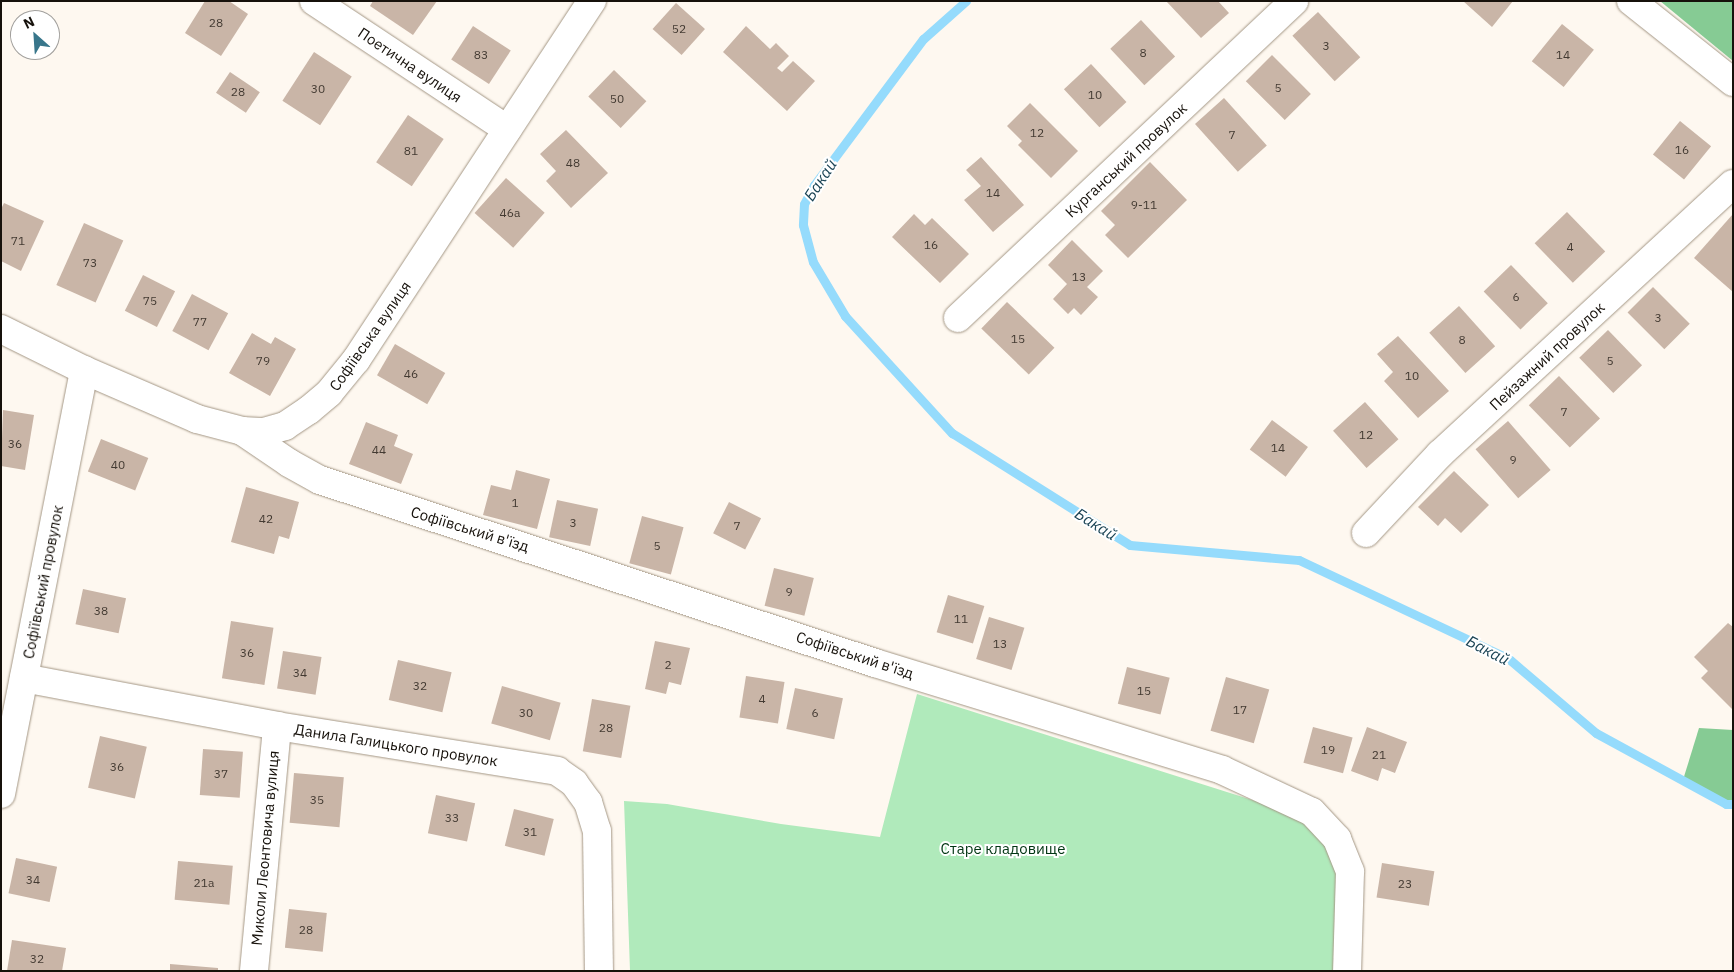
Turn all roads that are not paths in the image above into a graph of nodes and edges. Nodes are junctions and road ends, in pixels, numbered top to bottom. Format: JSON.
{"nodes":[{"id":1,"x":314,"y":1,"type":"edge"},
{"id":2,"x":592,"y":1,"type":"edge"},
{"id":3,"x":1294,"y":1,"type":"edge"},
{"id":4,"x":1631,"y":1,"type":"edge"},
{"id":5,"x":1733,"y":82,"type":"edge"},
{"id":6,"x":507,"y":130,"type":"junction"},
{"id":7,"x":1733,"y":184,"type":"edge"},
{"id":8,"x":958,"y":318,"type":"dead end"},
{"id":9,"x":1,"y":329,"type":"edge"},
{"id":10,"x":84,"y":370,"type":"junction"},
{"id":11,"x":242,"y":431,"type":"junction"},
{"id":12,"x":1366,"y":533,"type":"dead end"},
{"id":13,"x":24,"y":678,"type":"junction"},
{"id":14,"x":276,"y":726,"type":"junction"},
{"id":15,"x":1,"y":794,"type":"edge"},
{"id":16,"x":254,"y":971,"type":"edge"},
{"id":17,"x":599,"y":971,"type":"edge"},
{"id":18,"x":1347,"y":971,"type":"edge"}],
"edges":[{"from":1,"to":6,"type":"street","name":"Поетична вулиця"},
{"from":2,"to":6,"type":"street","name":"Софіївська вулиця"},
{"from":3,"to":8,"type":"street","name":"Курганський провулок"},
{"from":4,"to":5,"type":"street"},
{"from":6,"to":11,"type":"street","name":"Софіївська вулиця"},
{"from":7,"to":12,"type":"street","name":"Пейзажний провулок"},
{"from":9,"to":10,"type":"street","name":"Софіївська вулиця"},
{"from":10,"to":11,"type":"street","name":"Софіївська вулиця"},
{"from":10,"to":13,"type":"street","name":"Софіївський провулок"},
{"from":11,"to":18,"type":"street","name":"Софіївський в'їзд"},
{"from":13,"to":14,"type":"street","name":"Данила Галицького провулок"},
{"from":13,"to":15,"type":"street","name":"Софіївський провулок"},
{"from":14,"to":16,"type":"street","name":"Миколи Леонтовича вулиця"},
{"from":14,"to":17,"type":"street","name":"Данила Галицького провулок"}]}
